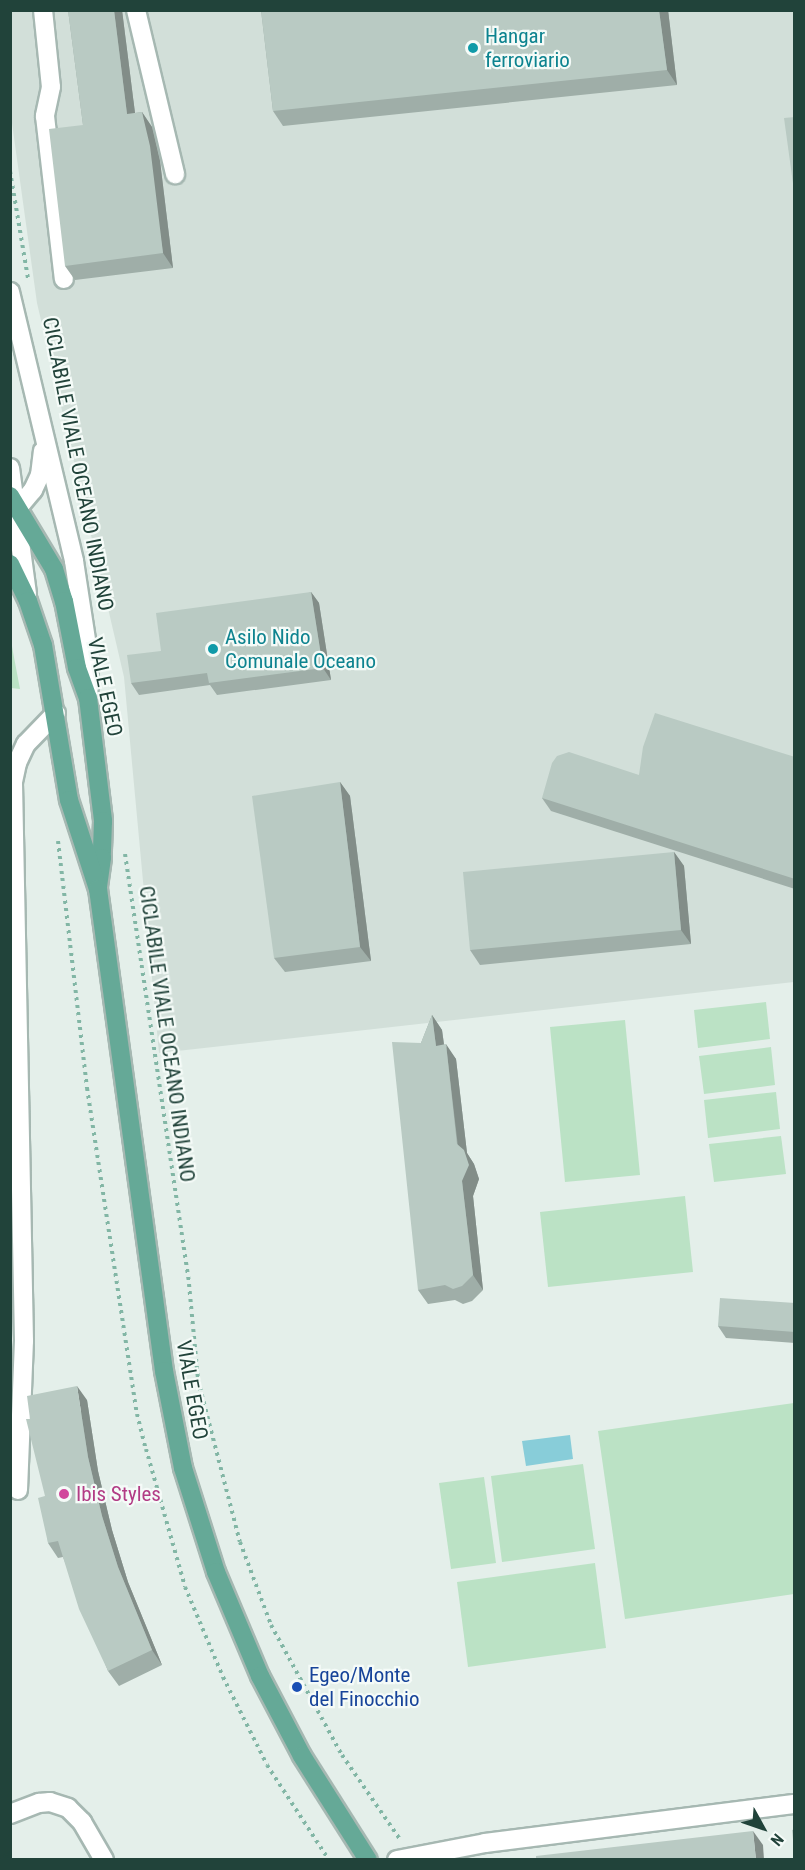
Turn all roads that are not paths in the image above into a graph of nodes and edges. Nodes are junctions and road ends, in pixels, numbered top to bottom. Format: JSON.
{"nodes":[{"id":1,"x":43,"y":10,"type":"edge"},
{"id":2,"x":136,"y":10,"type":"edge"},
{"id":3,"x":175,"y":174,"type":"dead end"},
{"id":4,"x":64,"y":279,"type":"edge"},
{"id":5,"x":10,"y":292,"type":"edge"},
{"id":6,"x":44,"y":440,"type":"junction"},
{"id":7,"x":10,"y":468,"type":"edge"},
{"id":8,"x":12,"y":503,"type":"edge"},
{"id":9,"x":10,"y":564,"type":"edge"},
{"id":10,"x":28,"y":601,"type":"junction"},
{"id":11,"x":88,"y":698,"type":"junction"},
{"id":12,"x":56,"y":713,"type":"junction"},
{"id":13,"x":98,"y":889,"type":"junction"},
{"id":14,"x":18,"y":1490,"type":"dead end"},
{"id":15,"x":795,"y":1804,"type":"edge"},
{"id":16,"x":10,"y":1814,"type":"edge"},
{"id":17,"x":485,"y":1843,"type":"junction"},
{"id":18,"x":403,"y":1858,"type":"edge"},
{"id":19,"x":104,"y":1860,"type":"edge"},
{"id":20,"x":368,"y":1860,"type":"edge"},
{"id":21,"x":463,"y":1860,"type":"edge"}],
"edges":[{"from":1,"to":4,"type":"street"},
{"from":2,"to":3,"type":"street"},
{"from":5,"to":6,"type":"street"},
{"from":6,"to":8,"type":"street"},
{"from":6,"to":11,"type":"street"},
{"from":7,"to":8,"type":"street"},
{"from":8,"to":10,"type":"street","name":"VIALE EGEO"},
{"from":8,"to":11,"type":"main road","name":"VIALE EGEO"},
{"from":9,"to":10,"type":"main road","name":"VIALE EGEO"},
{"from":10,"to":12,"type":"main road","name":"VIALE EGEO"},
{"from":11,"to":13,"type":"main road","name":"VIALE EGEO"},
{"from":12,"to":13,"type":"main road","name":"VIALE EGEO"},
{"from":12,"to":14,"type":"street"},
{"from":13,"to":20,"type":"main road","name":"VIALE EGEO"},
{"from":15,"to":17,"type":"street"},
{"from":16,"to":19,"type":"street"},
{"from":17,"to":18,"type":"street"},
{"from":17,"to":21,"type":"street"}]}
